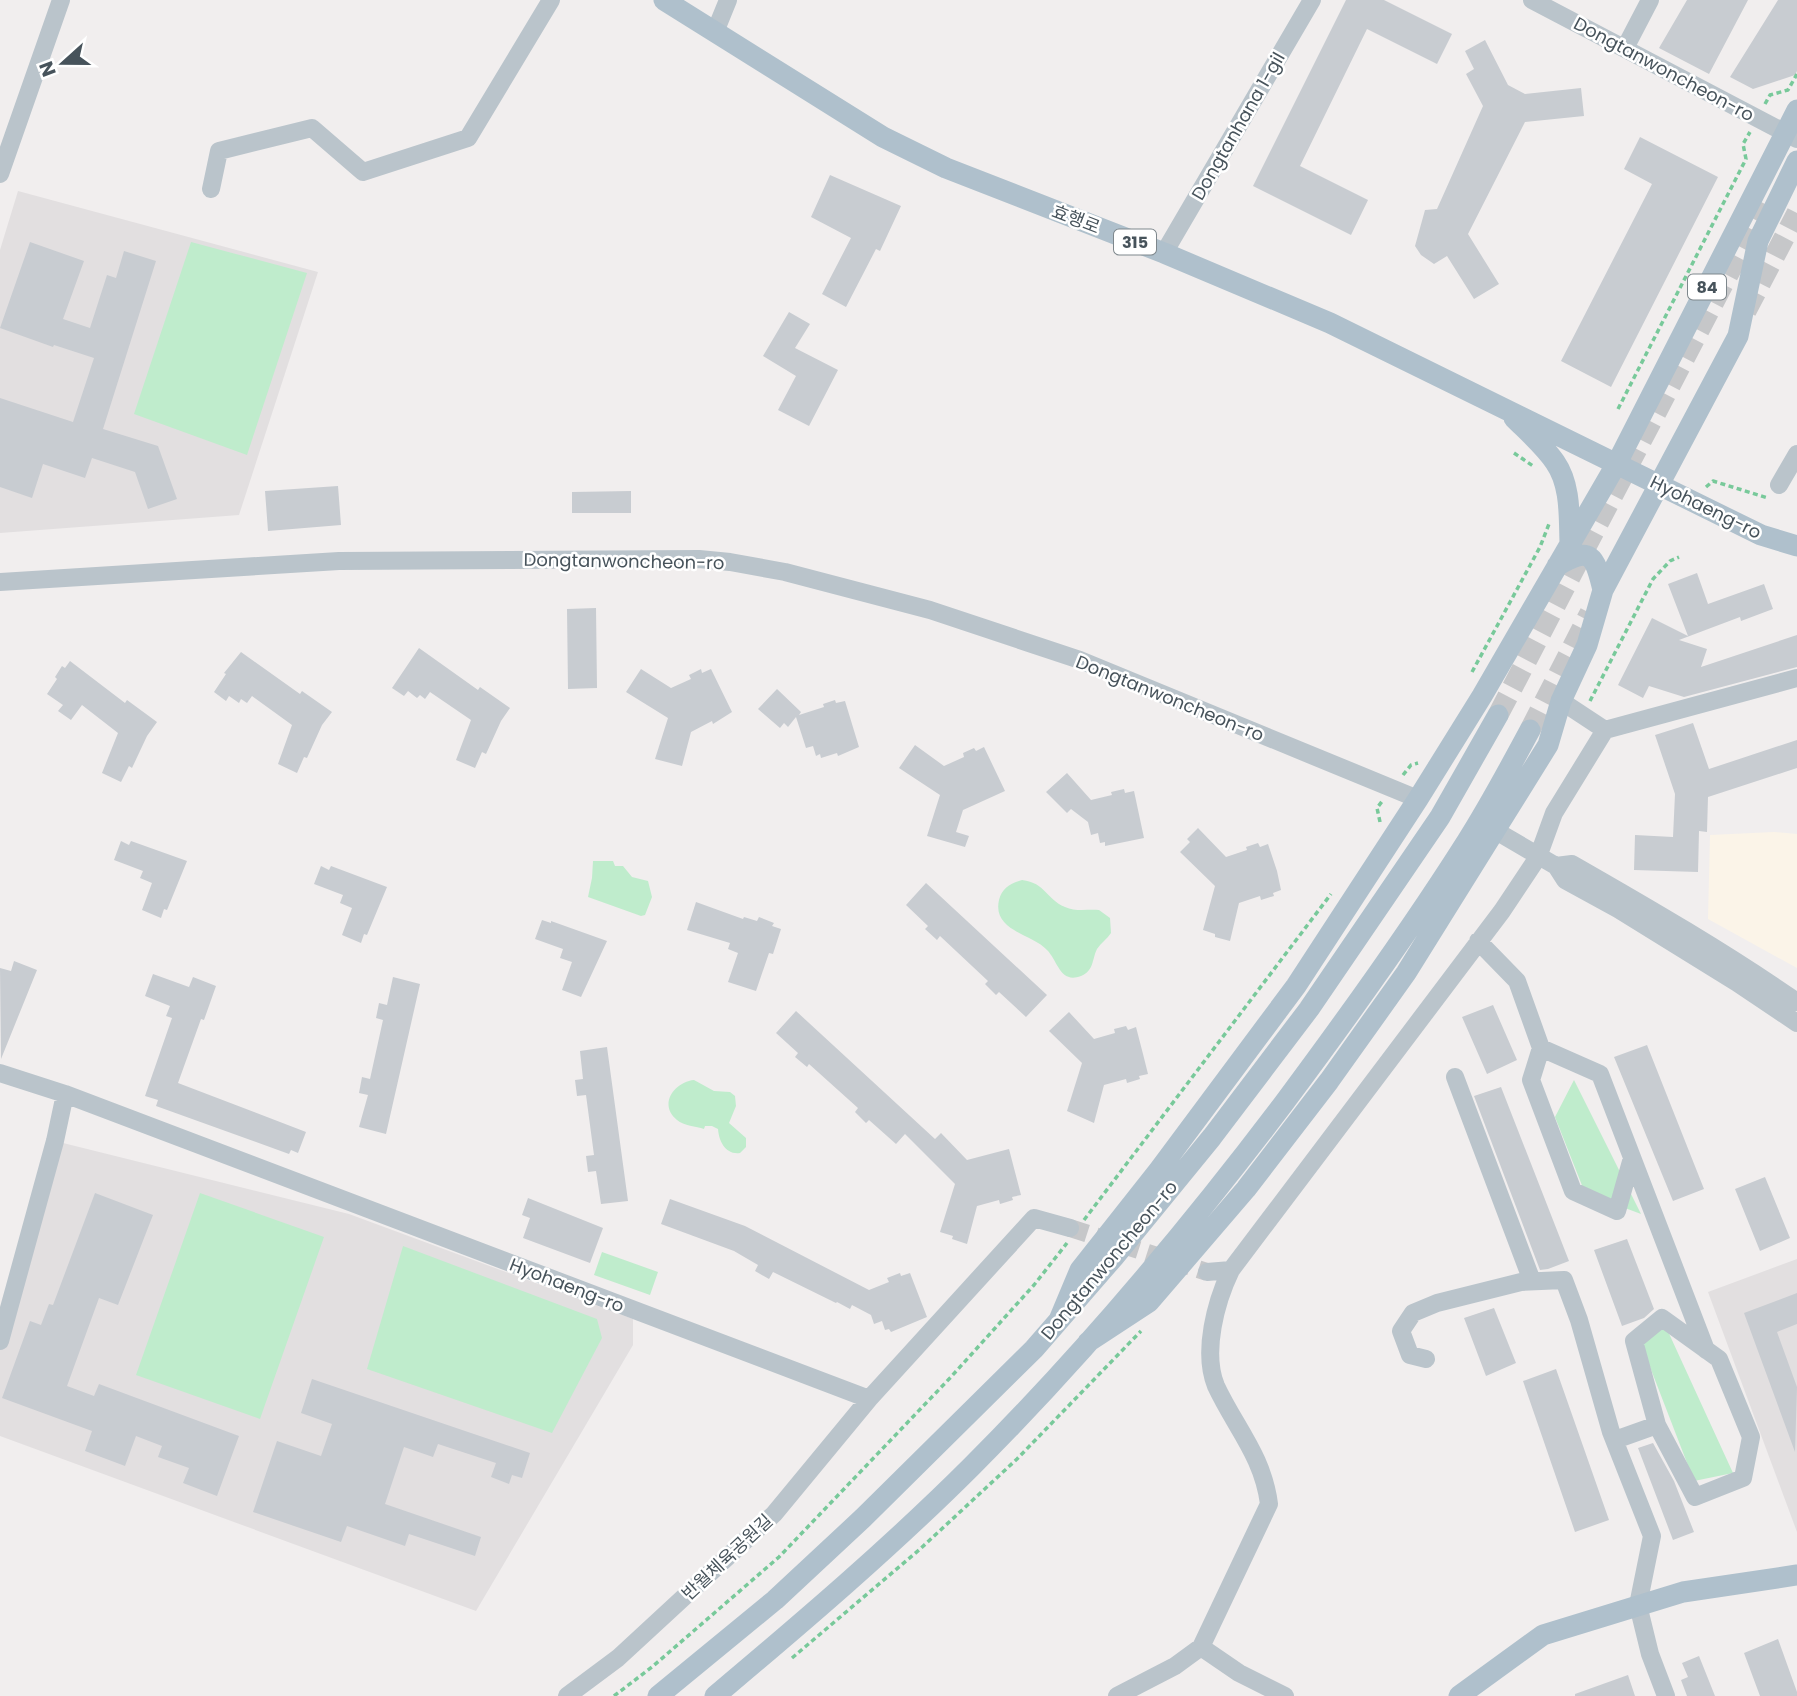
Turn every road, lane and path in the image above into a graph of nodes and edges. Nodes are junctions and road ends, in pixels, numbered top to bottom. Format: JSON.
{"nodes":[{"id":1,"x":61,"y":0,"type":"edge"},
{"id":2,"x":551,"y":0,"type":"edge"},
{"id":3,"x":664,"y":0,"type":"edge"},
{"id":4,"x":728,"y":0,"type":"edge"},
{"id":5,"x":1312,"y":0,"type":"edge"},
{"id":6,"x":1532,"y":0,"type":"edge"},
{"id":7,"x":1650,"y":0,"type":"edge"},
{"id":8,"x":715,"y":32,"type":"junction"},
{"id":9,"x":1625,"y":48,"type":"junction"},
{"id":10,"x":1797,"y":110,"type":"edge"},
{"id":11,"x":1791,"y":136,"type":"edge"},
{"id":12,"x":1743,"y":144,"type":"dead end"},
{"id":13,"x":1797,"y":161,"type":"edge"},
{"id":14,"x":0,"y":174,"type":"edge"},
{"id":15,"x":211,"y":189,"type":"dead end"},
{"id":16,"x":1164,"y":253,"type":"junction"},
{"id":17,"x":1506,"y":409,"type":"junction"},
{"id":18,"x":1618,"y":409,"type":"dead end"},
{"id":19,"x":1514,"y":453,"type":"dead end"},
{"id":20,"x":1797,"y":454,"type":"edge"},
{"id":21,"x":1617,"y":463,"type":"junction"},
{"id":22,"x":1539,"y":472,"type":"dead end"},
{"id":23,"x":1659,"y":484,"type":"junction"},
{"id":24,"x":1779,"y":485,"type":"joint"},
{"id":25,"x":1691,"y":500,"type":"junction"},
{"id":26,"x":1550,"y":517,"type":"dead end"},
{"id":27,"x":1570,"y":543,"type":"junction"},
{"id":28,"x":1797,"y":546,"type":"edge"},
{"id":29,"x":1557,"y":566,"type":"junction"},
{"id":30,"x":0,"y":582,"type":"edge"},
{"id":31,"x":1603,"y":590,"type":"junction"},
{"id":32,"x":1797,"y":678,"type":"edge"},
{"id":33,"x":1467,"y":681,"type":"dead end"},
{"id":34,"x":1561,"y":701,"type":"junction"},
{"id":35,"x":1498,"y":715,"type":"tunnel mouth"},
{"id":36,"x":1531,"y":730,"type":"tunnel mouth"},
{"id":37,"x":1605,"y":730,"type":"junction"},
{"id":38,"x":1419,"y":762,"type":"dead end"},
{"id":39,"x":1393,"y":788,"type":"junction"},
{"id":40,"x":1418,"y":799,"type":"junction"},
{"id":41,"x":1380,"y":823,"type":"dead end"},
{"id":42,"x":1496,"y":831,"type":"junction"},
{"id":43,"x":1538,"y":858,"type":"junction"},
{"id":44,"x":1556,"y":866,"type":"junction"},
{"id":45,"x":1335,"y":889,"type":"dead end"},
{"id":46,"x":1478,"y":941,"type":"junction"},
{"id":47,"x":1797,"y":1002,"type":"edge"},
{"id":48,"x":1797,"y":1023,"type":"edge"},
{"id":49,"x":1541,"y":1048,"type":"junction"},
{"id":50,"x":0,"y":1073,"type":"edge"},
{"id":51,"x":1455,"y":1077,"type":"dead end"},
{"id":52,"x":65,"y":1094,"type":"junction"},
{"id":53,"x":1632,"y":1158,"type":"junction"},
{"id":54,"x":1071,"y":1233,"type":"junction"},
{"id":55,"x":1231,"y":1270,"type":"junction"},
{"id":56,"x":1207,"y":1272,"type":"tunnel mouth"},
{"id":57,"x":1532,"y":1281,"type":"junction"},
{"id":58,"x":1059,"y":1320,"type":"junction"},
{"id":59,"x":0,"y":1341,"type":"edge"},
{"id":60,"x":1088,"y":1342,"type":"junction"},
{"id":61,"x":1706,"y":1350,"type":"junction"},
{"id":62,"x":1426,"y":1359,"type":"dead end"},
{"id":63,"x":869,"y":1399,"type":"junction"},
{"id":64,"x":1657,"y":1425,"type":"junction"},
{"id":65,"x":1615,"y":1440,"type":"junction"},
{"id":66,"x":1797,"y":1575,"type":"edge"},
{"id":67,"x":1639,"y":1605,"type":"junction"},
{"id":68,"x":1202,"y":1647,"type":"junction"},
{"id":69,"x":1127,"y":1694,"type":"edge"},
{"id":70,"x":567,"y":1696,"type":"edge"},
{"id":71,"x":614,"y":1696,"type":"edge"},
{"id":72,"x":658,"y":1696,"type":"edge"},
{"id":73,"x":715,"y":1696,"type":"edge"},
{"id":74,"x":1285,"y":1696,"type":"edge"},
{"id":75,"x":1459,"y":1696,"type":"edge"},
{"id":76,"x":1666,"y":1696,"type":"edge"}],
"edges":[{"from":1,"to":14,"type":"street"},
{"from":2,"to":15,"type":"street"},
{"from":3,"to":8,"type":"main road","name":"효행로","number":"315"},
{"from":4,"to":8,"type":"street"},
{"from":5,"to":16,"type":"street","name":"Dongtanhana 1-gil"},
{"from":6,"to":9,"type":"street","name":"Dongtanwoncheon-ro"},
{"from":7,"to":9,"type":"street"},
{"from":8,"to":16,"type":"main road","name":"효행로","number":"315"},
{"from":9,"to":11,"type":"street","name":"Dongtanwoncheon-ro"},
{"from":10,"to":11,"type":"main road","number":"84"},
{"from":11,"to":21,"type":"main road","number":"84"},
{"from":12,"to":18,"type":"path"},
{"from":13,"to":23,"type":"main road","number":"84"},
{"from":16,"to":17,"type":"main road","name":"효행로","number":"315"},
{"from":17,"to":21,"type":"main road","name":"효행로","number":"315"},
{"from":17,"to":27,"type":"main road"},
{"from":19,"to":22,"type":"path"},
{"from":20,"to":24,"type":"street"},
{"from":21,"to":23,"type":"main road","name":"Hyohaeng-ro"},
{"from":21,"to":27,"type":"main road"},
{"from":23,"to":25,"type":"main road","name":"Hyohaeng-ro"},
{"from":23,"to":31,"type":"main road"},
{"from":24,"to":25,"type":"path"},
{"from":25,"to":28,"type":"main road","name":"Hyohaeng-ro"},
{"from":26,"to":33,"type":"path"},
{"from":27,"to":29,"type":"main road"},
{"from":29,"to":31,"type":"main road"},
{"from":29,"to":40,"type":"main road"},
{"from":30,"to":39,"type":"street","name":"Dongtanwoncheon-ro"},
{"from":31,"to":34,"type":"main road"},
{"from":32,"to":37,"type":"street"},
{"from":34,"to":37,"type":"street"},
{"from":34,"to":42,"type":"main road"},
{"from":35,"to":58,"type":"main road","name":"Dongtanwoncheon-ro"},
{"from":36,"to":60,"type":"main road","name":"Dongtanwoncheon-ro"},
{"from":37,"to":43,"type":"street"},
{"from":38,"to":39,"type":"path"},
{"from":39,"to":40,"type":"street","name":"Dongtanwoncheon-ro"},
{"from":39,"to":41,"type":"path"},
{"from":40,"to":58,"type":"main road"},
{"from":42,"to":43,"type":"street"},
{"from":42,"to":60,"type":"main road"},
{"from":43,"to":44,"type":"street"},
{"from":43,"to":46,"type":"street"},
{"from":44,"to":47,"type":"street"},
{"from":44,"to":48,"type":"street"},
{"from":45,"to":54,"type":"path"},
{"from":46,"to":49,"type":"street"},
{"from":46,"to":55,"type":"street"},
{"from":49,"to":53,"type":"street"},
{"from":49,"to":53,"type":"street"},
{"from":50,"to":52,"type":"street","name":"Hyohaeng-ro"},
{"from":51,"to":57,"type":"street"},
{"from":52,"to":59,"type":"street"},
{"from":52,"to":63,"type":"street","name":"Hyohaeng-ro"},
{"from":53,"to":61,"type":"street"},
{"from":54,"to":63,"type":"street"},
{"from":54,"to":71,"type":"path"},
{"from":55,"to":56,"type":"street"},
{"from":55,"to":68,"type":"street"},
{"from":57,"to":62,"type":"street"},
{"from":57,"to":65,"type":"street"},
{"from":58,"to":72,"type":"main road","name":"Dongtanwoncheon-ro"},
{"from":60,"to":73,"type":"main road","name":"Dongtanwoncheon-ro"},
{"from":61,"to":64,"type":"street"},
{"from":61,"to":64,"type":"street"},
{"from":63,"to":70,"type":"street","name":"반월체육공원길"},
{"from":64,"to":65,"type":"street"},
{"from":65,"to":67,"type":"street"},
{"from":66,"to":67,"type":"main road"},
{"from":67,"to":75,"type":"main road"},
{"from":67,"to":76,"type":"street"},
{"from":68,"to":69,"type":"street"},
{"from":68,"to":74,"type":"street"}]}
